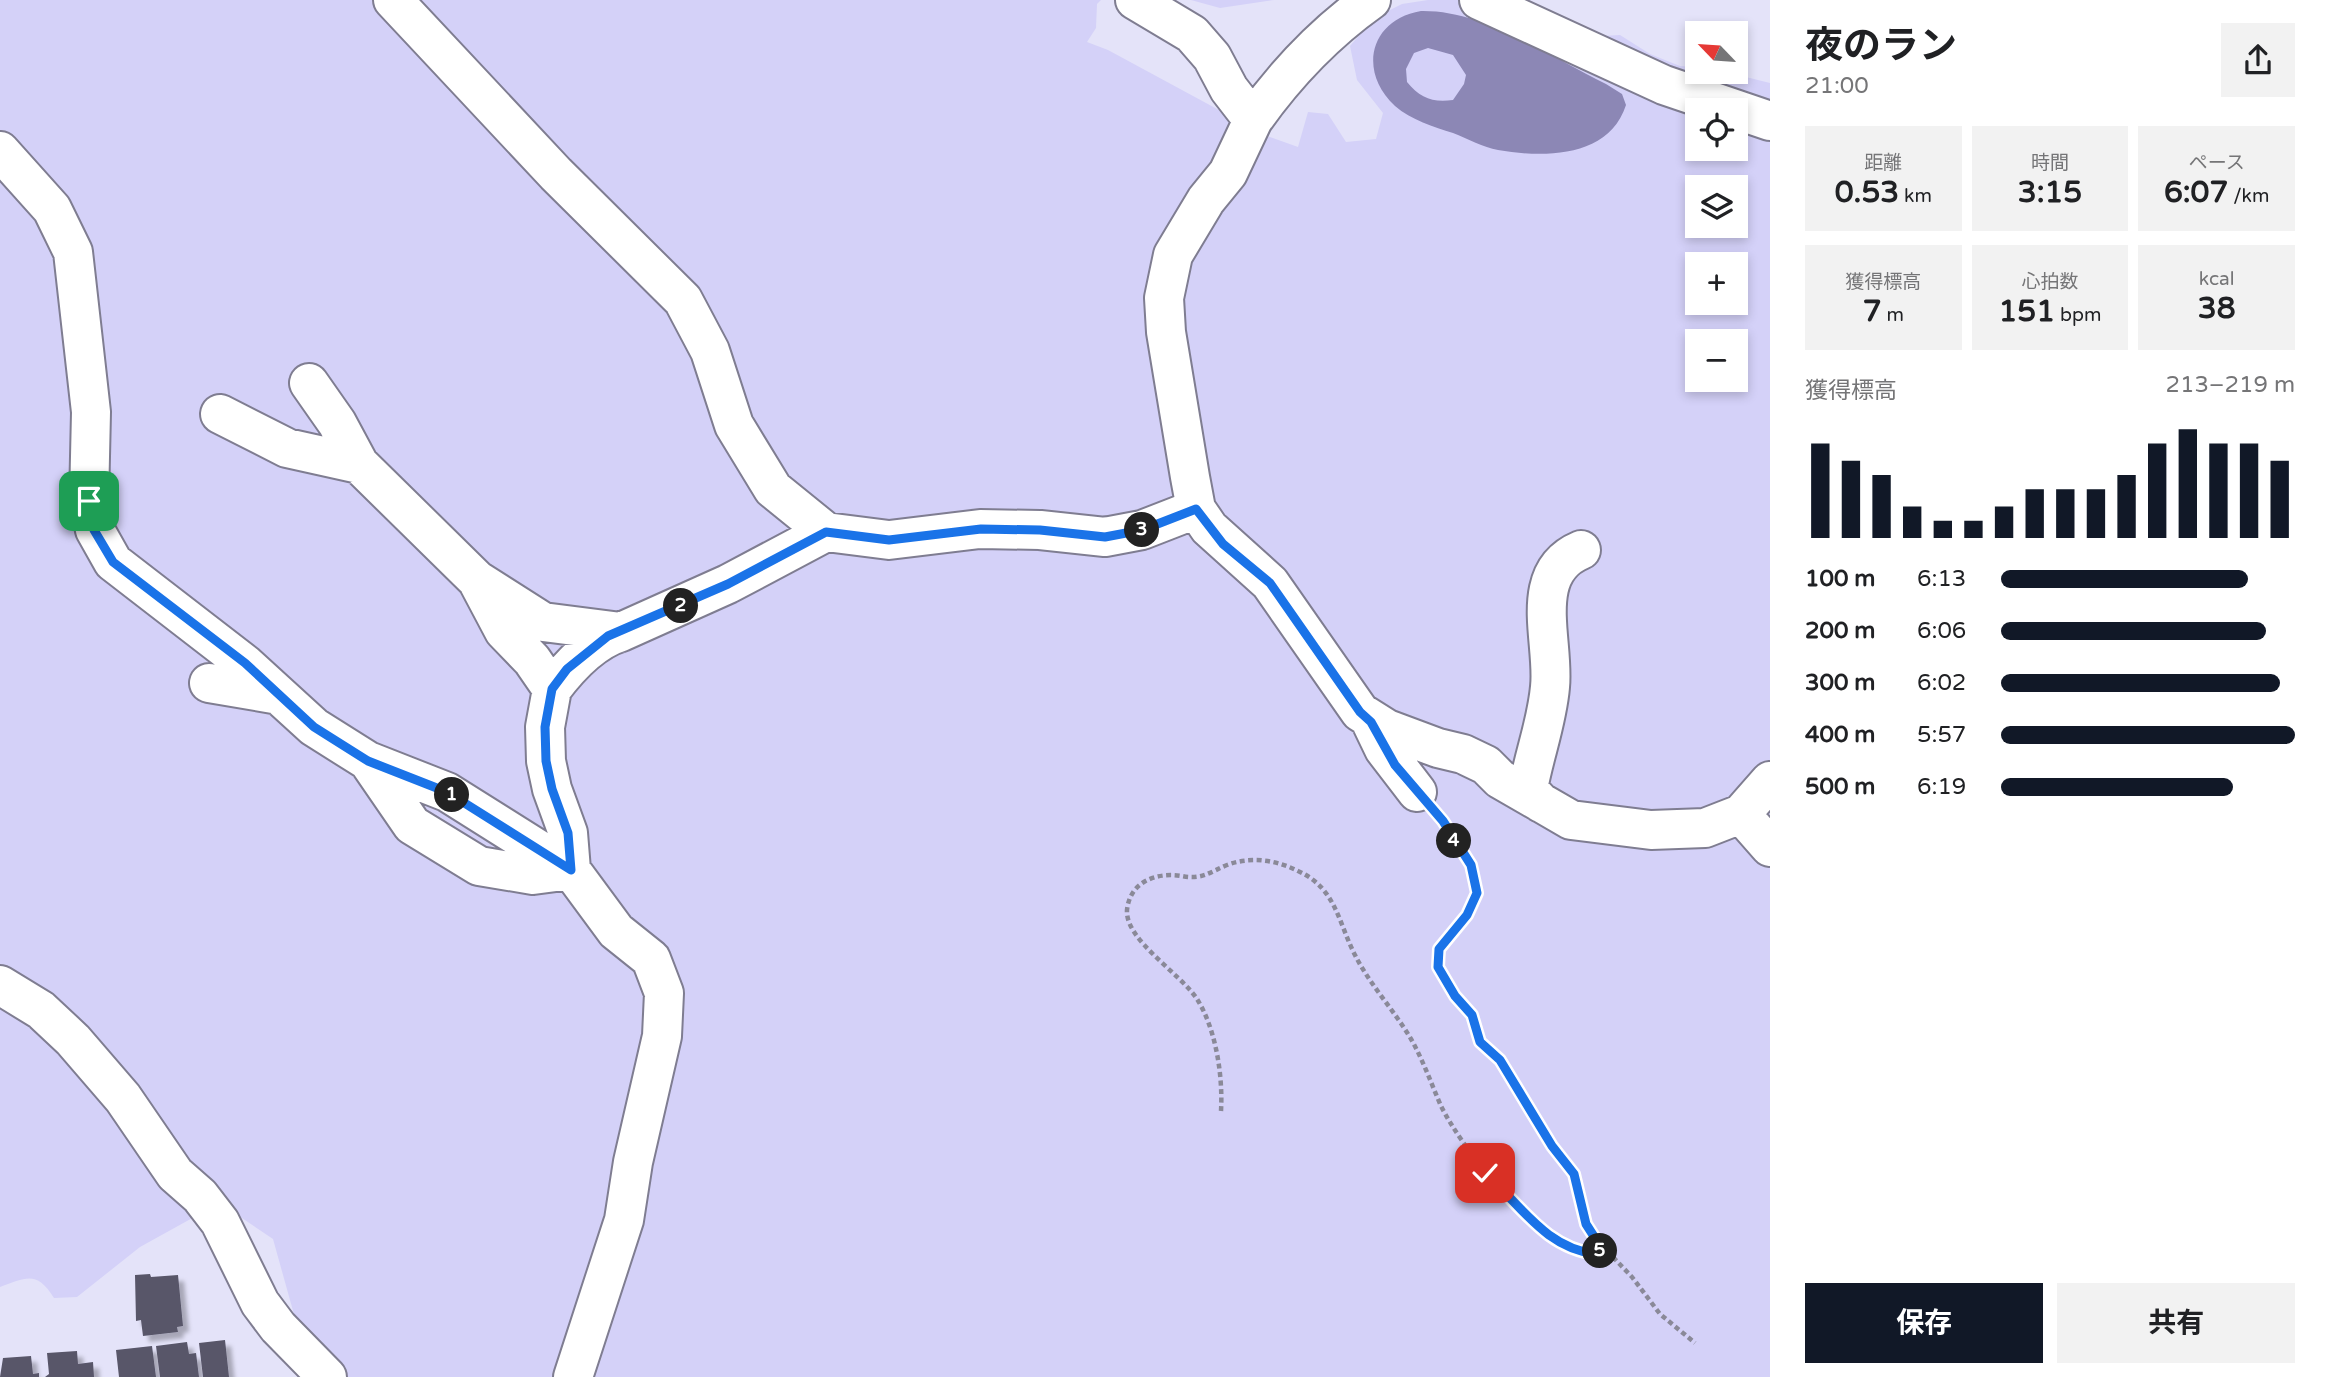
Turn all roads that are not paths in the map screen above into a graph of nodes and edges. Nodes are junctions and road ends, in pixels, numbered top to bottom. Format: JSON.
{"nodes":[{"id":1,"x":393,"y":0,"type":"edge"},
{"id":2,"x":1135,"y":0,"type":"edge"},
{"id":3,"x":1371,"y":0,"type":"edge"},
{"id":4,"x":1479,"y":0,"type":"edge"},
{"id":5,"x":1253,"y":120,"type":"junction"},
{"id":6,"x":1770,"y":121,"type":"edge"},
{"id":7,"x":0,"y":151,"type":"edge"},
{"id":8,"x":309,"y":383,"type":"dead end"},
{"id":9,"x":220,"y":414,"type":"dead end"},
{"id":10,"x":359,"y":464,"type":"junction"},
{"id":11,"x":1196,"y":509,"type":"junction"},
{"id":12,"x":826,"y":532,"type":"junction"},
{"id":13,"x":1581,"y":550,"type":"dead end"},
{"id":14,"x":477,"y":580,"type":"junction"},
{"id":15,"x":621,"y":632,"type":"junction"},
{"id":16,"x":209,"y":683,"type":"dead end"},
{"id":17,"x":552,"y":689,"type":"junction"},
{"id":18,"x":279,"y":695,"type":"junction"},
{"id":19,"x":1371,"y":722,"type":"junction"},
{"id":20,"x":1770,"y":781,"type":"edge"},
{"id":21,"x":1417,"y":792,"type":"road end"},
{"id":22,"x":1541,"y":803,"type":"junction"},
{"id":23,"x":1741,"y":814,"type":"junction"},
{"id":24,"x":1770,"y":847,"type":"edge"},
{"id":25,"x":571,"y":870,"type":"junction"},
{"id":26,"x":0,"y":985,"type":"edge"},
{"id":27,"x":327,"y":1377,"type":"edge"},
{"id":28,"x":573,"y":1377,"type":"edge"}],
"edges":[{"from":1,"to":12,"type":"lane"},
{"from":2,"to":5,"type":"lane"},
{"from":3,"to":5,"type":"lane"},
{"from":4,"to":6,"type":"lane"},
{"from":5,"to":11,"type":"lane"},
{"from":7,"to":18,"type":"lane"},
{"from":8,"to":10,"type":"lane"},
{"from":9,"to":10,"type":"lane"},
{"from":10,"to":14,"type":"lane"},
{"from":11,"to":12,"type":"lane"},
{"from":11,"to":19,"type":"lane"},
{"from":12,"to":15,"type":"lane"},
{"from":13,"to":22,"type":"lane"},
{"from":14,"to":15,"type":"lane"},
{"from":14,"to":17,"type":"lane"},
{"from":15,"to":17,"type":"lane"},
{"from":16,"to":18,"type":"lane"},
{"from":17,"to":25,"type":"lane"},
{"from":18,"to":25,"type":"lane"},
{"from":19,"to":21,"type":"lane"},
{"from":19,"to":22,"type":"lane"},
{"from":20,"to":23,"type":"lane"},
{"from":22,"to":23,"type":"lane"},
{"from":23,"to":24,"type":"lane"},
{"from":25,"to":28,"type":"lane"},
{"from":26,"to":27,"type":"lane"}]}
